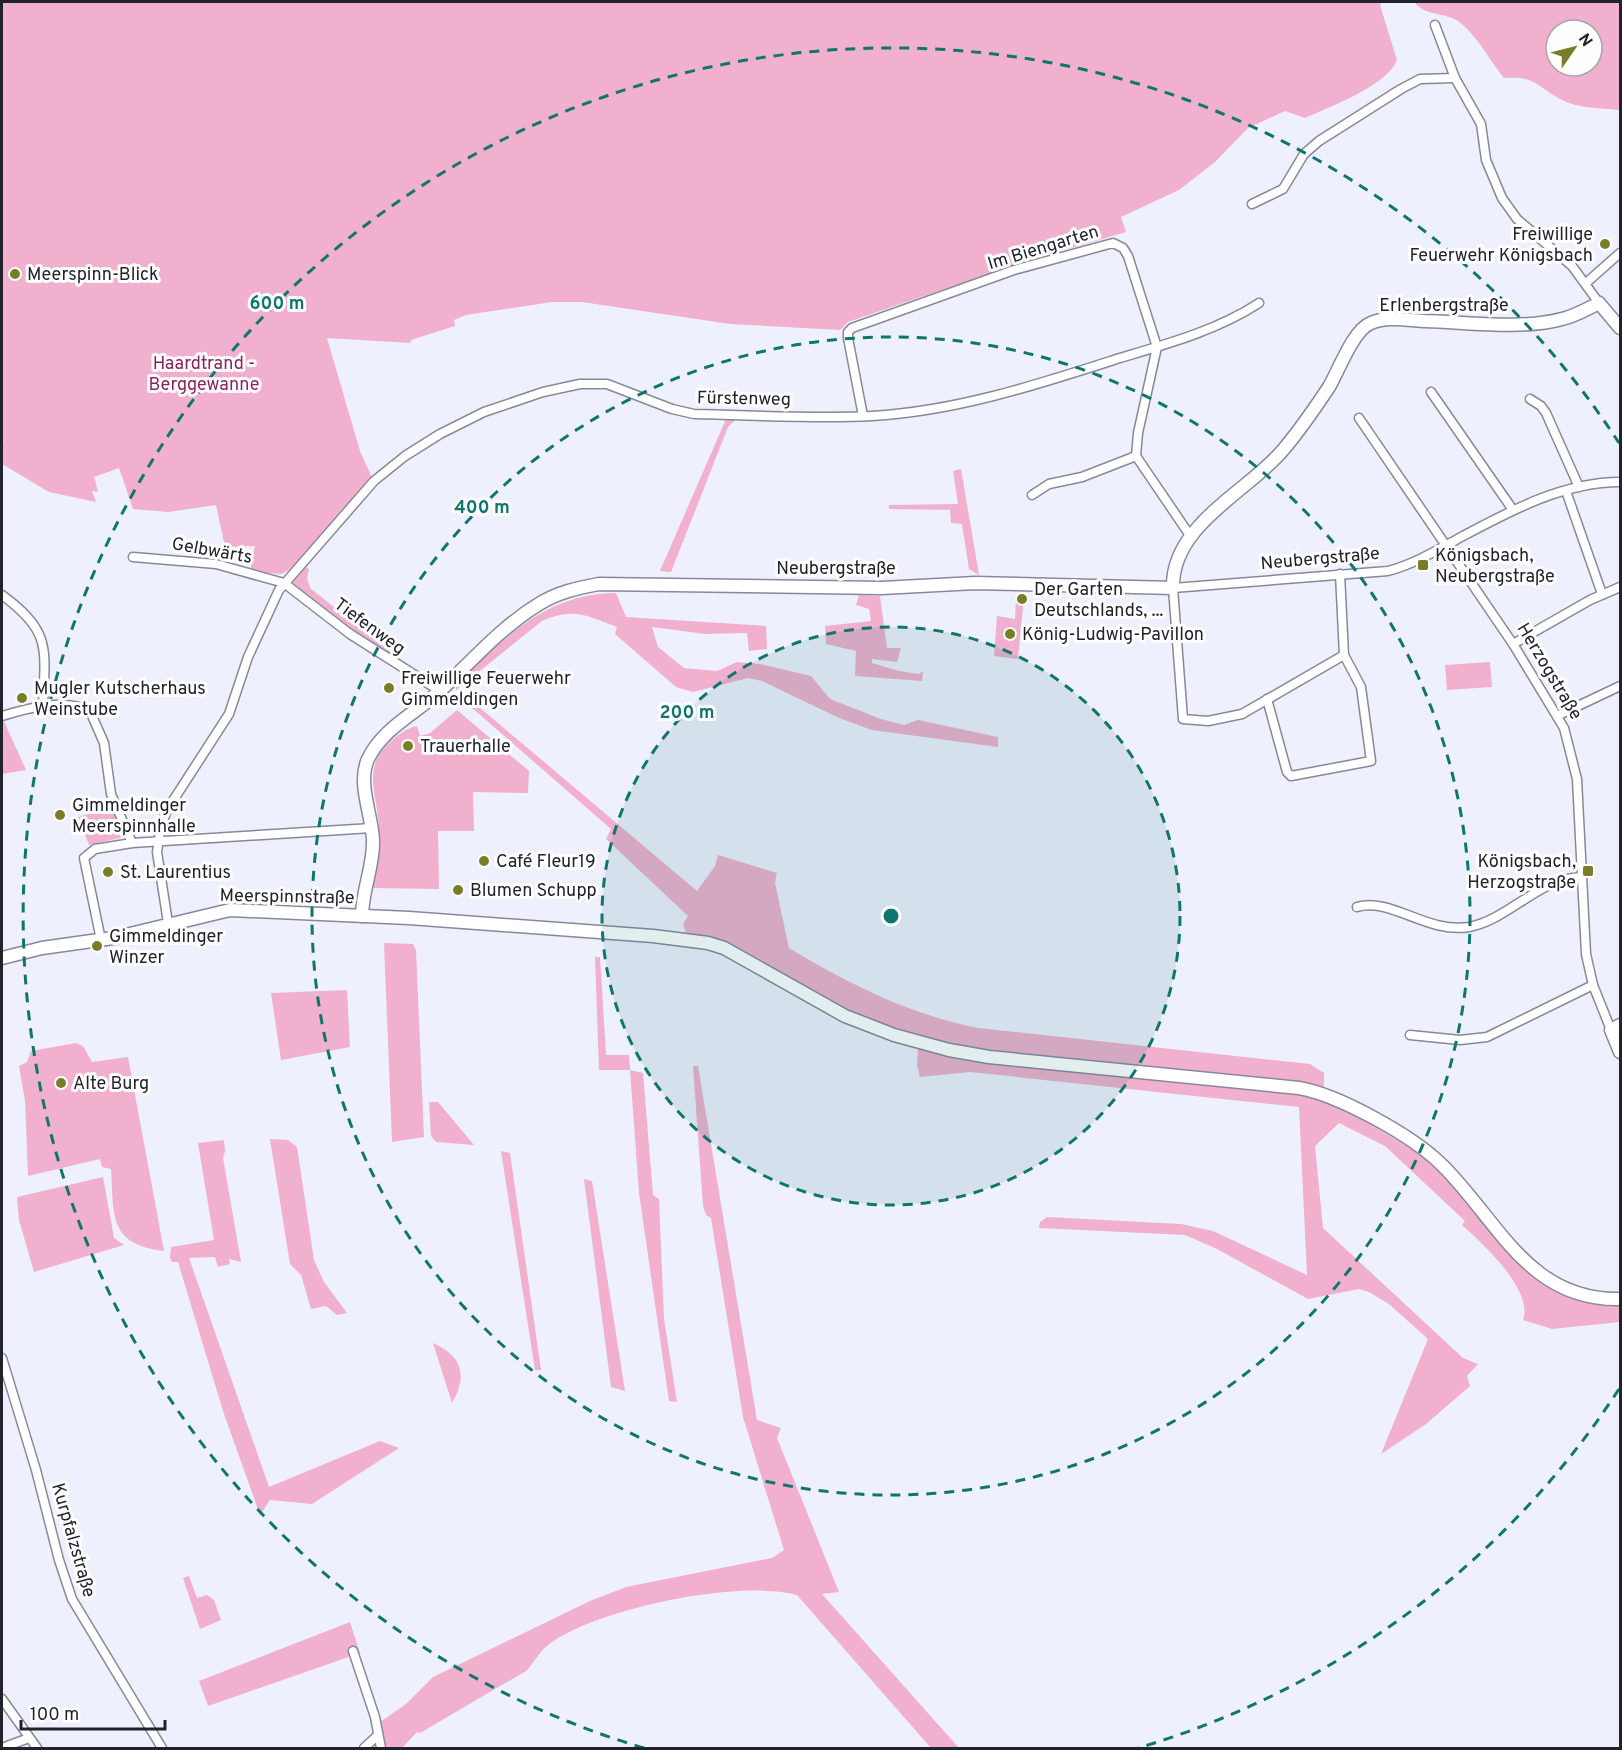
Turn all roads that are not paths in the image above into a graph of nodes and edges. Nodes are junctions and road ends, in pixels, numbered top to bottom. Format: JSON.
{"nodes":[{"id":1,"x":1435,"y":25,"type":"dead end"},
{"id":2,"x":1455,"y":78,"type":"junction"},
{"id":3,"x":1252,"y":204,"type":"dead end"},
{"id":4,"x":1620,"y":253,"type":"edge"},
{"id":5,"x":1586,"y":283,"type":"junction"},
{"id":6,"x":1259,"y":303,"type":"dead end"},
{"id":7,"x":1599,"y":303,"type":"junction"},
{"id":8,"x":1620,"y":328,"type":"edge"},
{"id":9,"x":1157,"y":347,"type":"junction"},
{"id":10,"x":1431,"y":392,"type":"dead end"},
{"id":11,"x":1530,"y":399,"type":"dead end"},
{"id":12,"x":863,"y":416,"type":"junction"},
{"id":13,"x":1359,"y":418,"type":"dead end"},
{"id":14,"x":1136,"y":456,"type":"junction"},
{"id":15,"x":1620,"y":482,"type":"edge"},
{"id":16,"x":1579,"y":487,"type":"junction"},
{"id":17,"x":1566,"y":491,"type":"junction"},
{"id":18,"x":1032,"y":495,"type":"dead end"},
{"id":19,"x":1513,"y":510,"type":"junction"},
{"id":20,"x":1191,"y":537,"type":"junction"},
{"id":21,"x":1446,"y":545,"type":"junction"},
{"id":22,"x":133,"y":557,"type":"dead end"},
{"id":23,"x":1340,"y":574,"type":"junction"},
{"id":24,"x":284,"y":583,"type":"junction"},
{"id":25,"x":1620,"y":587,"type":"edge"},
{"id":26,"x":1173,"y":588,"type":"junction"},
{"id":27,"x":1602,"y":594,"type":"junction"},
{"id":28,"x":2,"y":595,"type":"edge"},
{"id":29,"x":1513,"y":644,"type":"junction"},
{"id":30,"x":1344,"y":655,"type":"junction"},
{"id":31,"x":1620,"y":686,"type":"edge"},
{"id":32,"x":440,"y":691,"type":"junction"},
{"id":33,"x":1267,"y":699,"type":"junction"},
{"id":34,"x":43,"y":706,"type":"junction"},
{"id":35,"x":1559,"y":715,"type":"junction"},
{"id":36,"x":2,"y":716,"type":"edge"},
{"id":37,"x":372,"y":828,"type":"junction"},
{"id":38,"x":158,"y":842,"type":"junction"},
{"id":39,"x":132,"y":843,"type":"junction"},
{"id":40,"x":1582,"y":877,"type":"junction"},
{"id":41,"x":1357,"y":907,"type":"dead end"},
{"id":42,"x":362,"y":916,"type":"junction"},
{"id":43,"x":168,"y":923,"type":"junction"},
{"id":44,"x":101,"y":940,"type":"junction"},
{"id":45,"x":2,"y":958,"type":"edge"},
{"id":46,"x":1593,"y":985,"type":"junction"},
{"id":47,"x":1616,"y":1028,"type":"edge"},
{"id":48,"x":1410,"y":1035,"type":"dead end"},
{"id":49,"x":1620,"y":1052,"type":"edge"},
{"id":50,"x":1620,"y":1299,"type":"edge"},
{"id":51,"x":2,"y":1358,"type":"edge"},
{"id":52,"x":353,"y":1651,"type":"dead end"},
{"id":53,"x":2,"y":1699,"type":"edge"},
{"id":54,"x":377,"y":1736,"type":"junction"},
{"id":55,"x":29,"y":1738,"type":"junction"},
{"id":56,"x":2,"y":1748,"type":"edge"},
{"id":57,"x":36,"y":1749,"type":"edge"},
{"id":58,"x":162,"y":1749,"type":"edge"},
{"id":59,"x":364,"y":1749,"type":"edge"},
{"id":60,"x":381,"y":1749,"type":"edge"}],
"edges":[{"from":1,"to":2,"type":"street"},
{"from":2,"to":3,"type":"street"},
{"from":2,"to":5,"type":"street"},
{"from":4,"to":5,"type":"street"},
{"from":5,"to":7,"type":"street"},
{"from":6,"to":9,"type":"street","name":"Fürstenweg"},
{"from":7,"to":8,"type":"street"},
{"from":7,"to":20,"type":"street","name":"Erlenbergstraße"},
{"from":9,"to":12,"type":"street","name":"Fürstenweg"},
{"from":9,"to":12,"type":"street","name":"Im Biengarten"},
{"from":9,"to":14,"type":"street","name":"Im Biengarten"},
{"from":10,"to":19,"type":"street"},
{"from":11,"to":16,"type":"street"},
{"from":12,"to":24,"type":"street","name":"Fürstenweg"},
{"from":13,"to":21,"type":"street","name":"Herzogstraße"},
{"from":14,"to":18,"type":"street"},
{"from":14,"to":20,"type":"street"},
{"from":15,"to":16,"type":"street","name":"Neubergstraße"},
{"from":16,"to":17,"type":"street","name":"Neubergstraße"},
{"from":17,"to":19,"type":"street","name":"Neubergstraße"},
{"from":17,"to":27,"type":"street"},
{"from":19,"to":21,"type":"street","name":"Neubergstraße"},
{"from":20,"to":26,"type":"street","name":"Erlenbergstraße"},
{"from":21,"to":23,"type":"street","name":"Neubergstraße"},
{"from":21,"to":29,"type":"street","name":"Herzogstraße"},
{"from":22,"to":24,"type":"street","name":"Gelbwärts"},
{"from":23,"to":26,"type":"street","name":"Neubergstraße"},
{"from":23,"to":30,"type":"street"},
{"from":24,"to":32,"type":"street","name":"Tiefenweg"},
{"from":24,"to":38,"type":"street","name":"Fürstenweg"},
{"from":25,"to":27,"type":"street"},
{"from":26,"to":32,"type":"street","name":"Neubergstraße"},
{"from":26,"to":33,"type":"street"},
{"from":27,"to":29,"type":"street"},
{"from":28,"to":34,"type":"street"},
{"from":29,"to":35,"type":"street","name":"Herzogstraße"},
{"from":30,"to":33,"type":"street"},
{"from":30,"to":33,"type":"street"},
{"from":31,"to":35,"type":"street"},
{"from":32,"to":37,"type":"street","name":"Neubergstraße"},
{"from":34,"to":36,"type":"street"},
{"from":34,"to":39,"type":"street"},
{"from":35,"to":40,"type":"street","name":"Herzogstraße"},
{"from":37,"to":38,"type":"street"},
{"from":37,"to":42,"type":"street","name":"Neubergstraße"},
{"from":38,"to":39,"type":"street"},
{"from":38,"to":43,"type":"street"},
{"from":39,"to":44,"type":"street"},
{"from":40,"to":41,"type":"street"},
{"from":40,"to":46,"type":"street","name":"Herzogstraße"},
{"from":42,"to":43,"type":"street","name":"Meerspinnstraße"},
{"from":42,"to":50,"type":"street","name":"Meerspinnstraße"},
{"from":43,"to":44,"type":"street","name":"Meerspinnstraße"},
{"from":44,"to":45,"type":"street","name":"Meerspinnstraße"},
{"from":46,"to":47,"type":"street","name":"Herzogstraße"},
{"from":46,"to":48,"type":"street"},
{"from":47,"to":49,"type":"street","name":"Herzogstraße"},
{"from":51,"to":58,"type":"street","name":"Kurpfalzstraße"},
{"from":52,"to":54,"type":"street"},
{"from":53,"to":55,"type":"street"},
{"from":54,"to":59,"type":"street"},
{"from":54,"to":60,"type":"street"},
{"from":55,"to":56,"type":"street"},
{"from":55,"to":57,"type":"street"}]}
